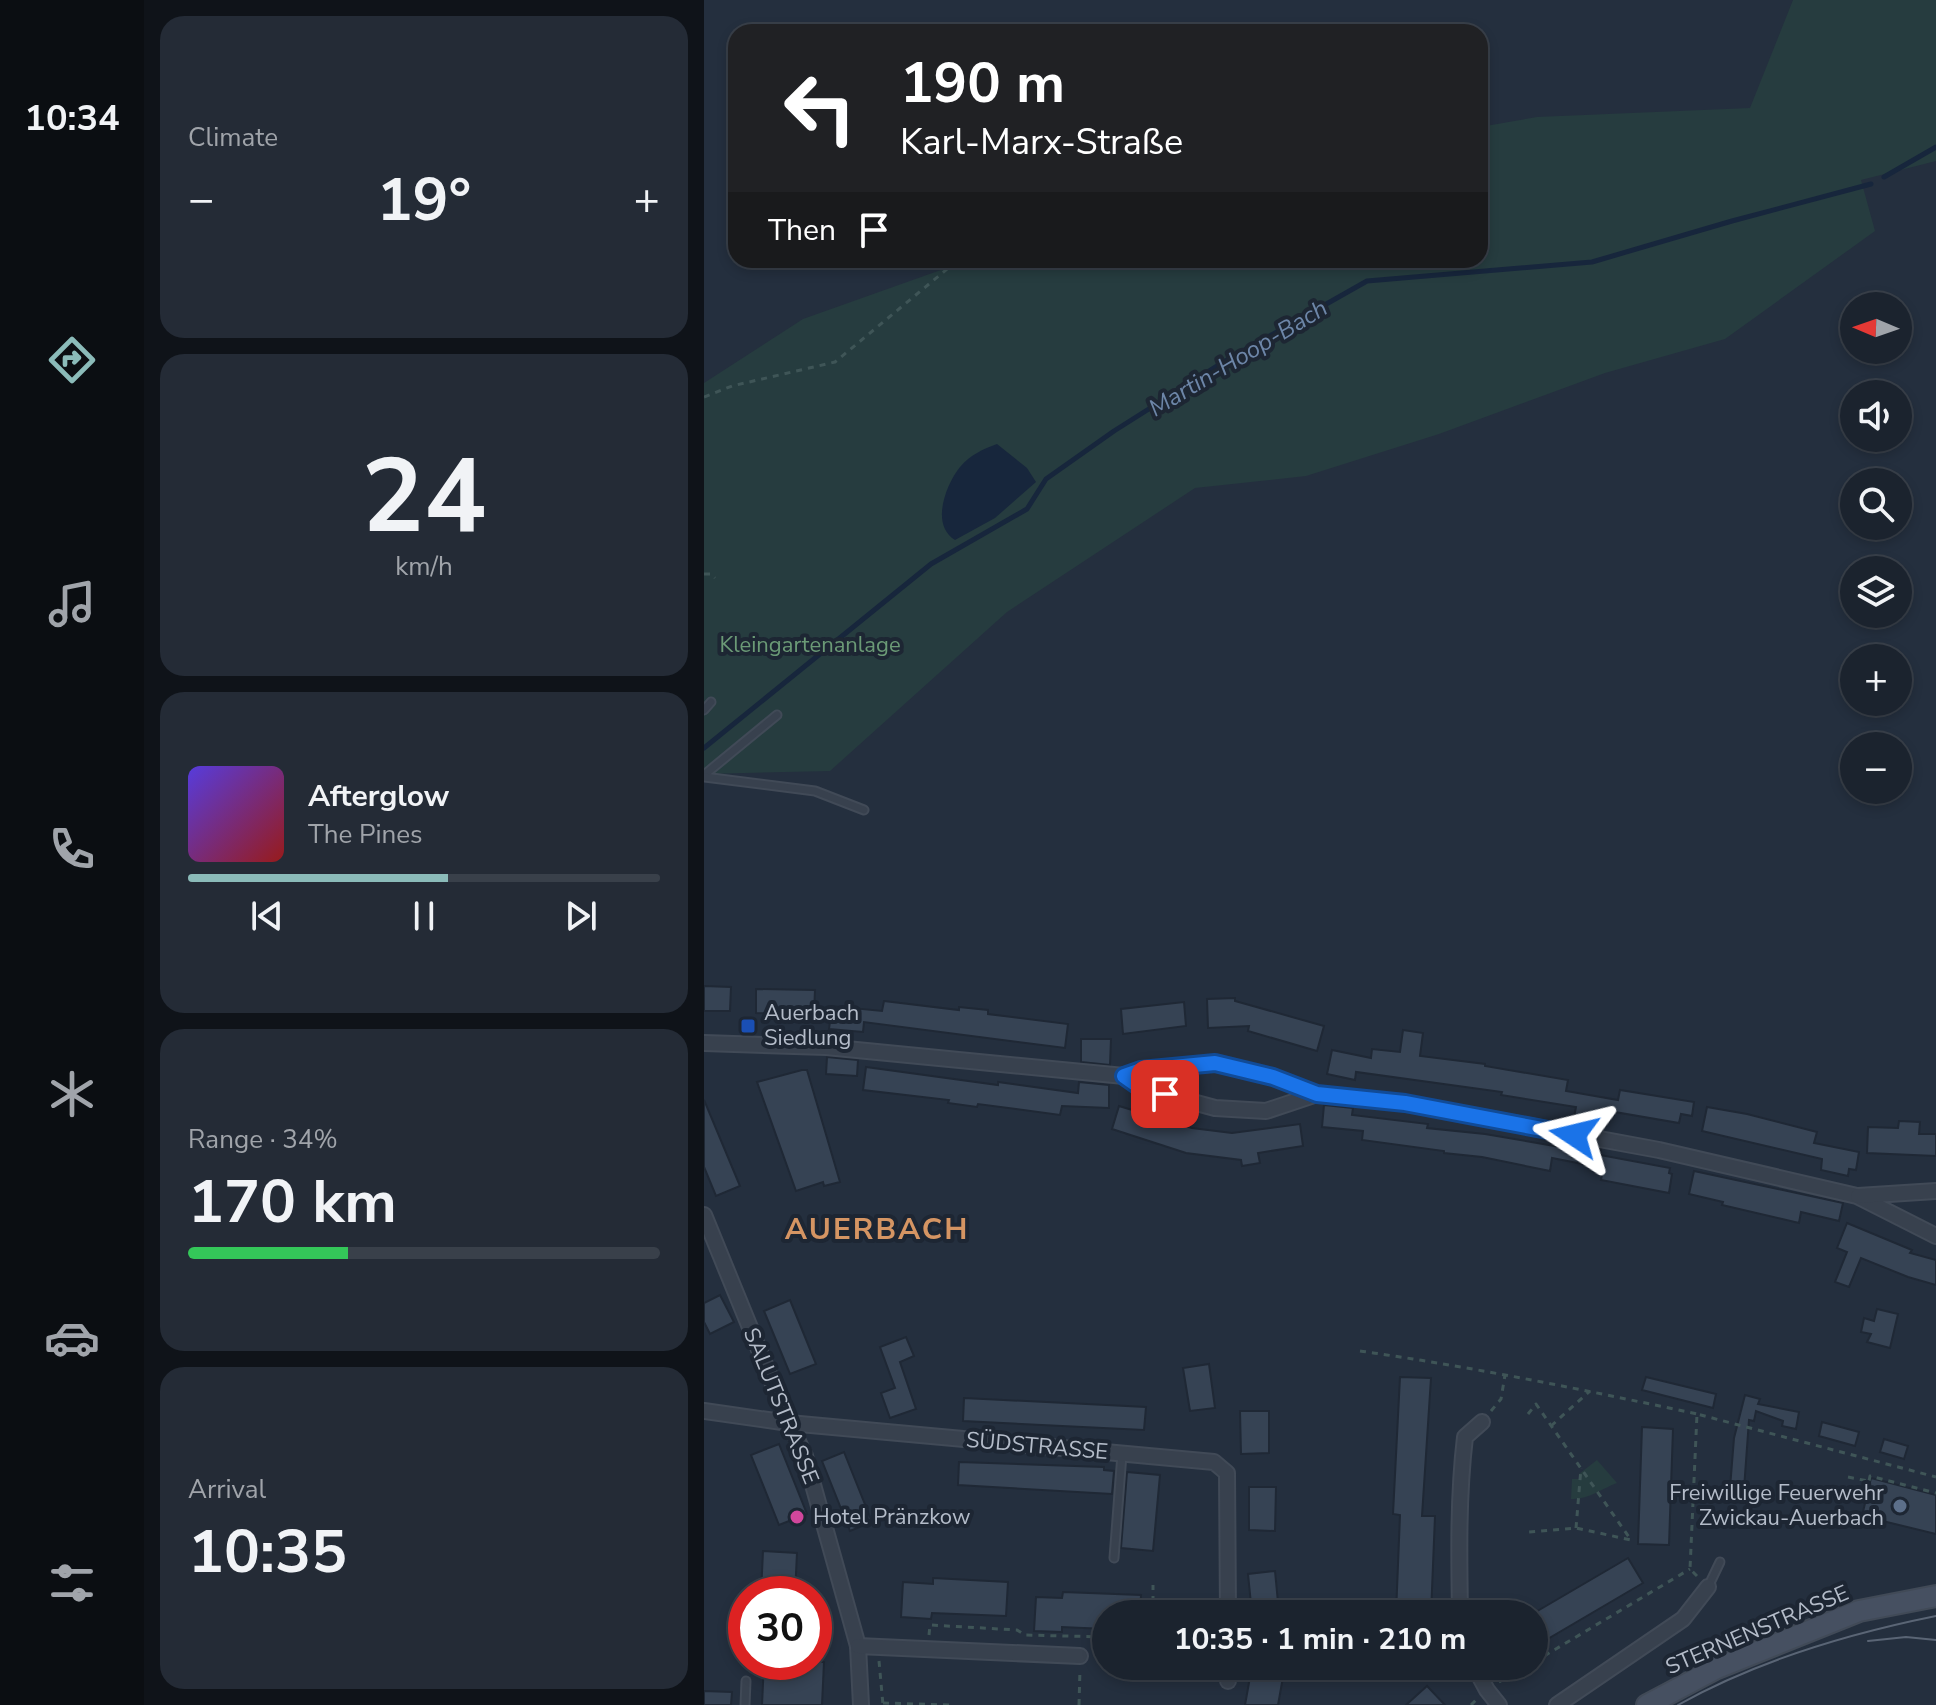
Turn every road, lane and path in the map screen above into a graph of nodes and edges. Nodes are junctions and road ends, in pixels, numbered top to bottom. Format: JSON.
{"nodes":[{"id":1,"x":948,"y":268,"type":"edge"},
{"id":2,"x":704,"y":397,"type":"edge"},
{"id":3,"x":704,"y":574,"type":"edge"},
{"id":4,"x":715,"y":578,"type":"dead end"},
{"id":5,"x":711,"y":702,"type":"dead end"},
{"id":6,"x":704,"y":710,"type":"edge"},
{"id":7,"x":777,"y":715,"type":"dead end"},
{"id":8,"x":704,"y":776,"type":"edge"},
{"id":9,"x":864,"y":810,"type":"dead end"},
{"id":10,"x":704,"y":1043,"type":"edge"},
{"id":11,"x":1124,"y":1076,"type":"junction"},
{"id":12,"x":1317,"y":1094,"type":"junction"},
{"id":13,"x":1936,"y":1191,"type":"edge"},
{"id":14,"x":1857,"y":1196,"type":"junction"},
{"id":15,"x":704,"y":1215,"type":"edge"},
{"id":16,"x":1936,"y":1236,"type":"edge"},
{"id":17,"x":1360,"y":1351,"type":"dead end"},
{"id":18,"x":1505,"y":1375,"type":"junction"},
{"id":19,"x":1590,"y":1391,"type":"junction"},
{"id":20,"x":704,"y":1411,"type":"edge"},
{"id":21,"x":1528,"y":1414,"type":"dead end"},
{"id":22,"x":1697,"y":1414,"type":"junction"},
{"id":23,"x":1482,"y":1422,"type":"joint"},
{"id":24,"x":789,"y":1423,"type":"junction"},
{"id":25,"x":1551,"y":1426,"type":"junction"},
{"id":26,"x":1122,"y":1454,"type":"junction"},
{"id":27,"x":1581,"y":1468,"type":"junction"},
{"id":28,"x":1848,"y":1477,"type":"dead end"},
{"id":29,"x":1936,"y":1477,"type":"edge"},
{"id":30,"x":1936,"y":1493,"type":"edge"},
{"id":31,"x":1576,"y":1528,"type":"junction"},
{"id":32,"x":1528,"y":1532,"type":"dead end"},
{"id":33,"x":1114,"y":1558,"type":"dead end"},
{"id":34,"x":1720,"y":1562,"type":"dead end"},
{"id":35,"x":1690,"y":1569,"type":"junction"},
{"id":36,"x":1153,"y":1585,"type":"dead end"},
{"id":37,"x":1708,"y":1587,"type":"junction"},
{"id":38,"x":1936,"y":1596,"type":"edge"},
{"id":39,"x":1153,"y":1600,"type":"edge"},
{"id":40,"x":1228,"y":1600,"type":"edge"},
{"id":41,"x":1460,"y":1600,"type":"edge"},
{"id":42,"x":858,"y":1646,"type":"junction"},
{"id":43,"x":1548,"y":1654,"type":"edge"},
{"id":44,"x":1080,"y":1656,"type":"joint"},
{"id":45,"x":1482,"y":1680,"type":"edge"},
{"id":46,"x":1504,"y":1680,"type":"edge"},
{"id":47,"x":746,"y":1681,"type":"dead end"},
{"id":48,"x":1487,"y":1690,"type":"junction"},
{"id":49,"x":883,"y":1703,"type":"dead end"},
{"id":50,"x":745,"y":1705,"type":"edge"},
{"id":51,"x":861,"y":1705,"type":"edge"},
{"id":52,"x":949,"y":1705,"type":"edge"},
{"id":53,"x":1079,"y":1705,"type":"edge"},
{"id":54,"x":1499,"y":1705,"type":"edge"},
{"id":55,"x":1557,"y":1705,"type":"edge"},
{"id":56,"x":1647,"y":1705,"type":"edge"}],
"edges":[{"from":1,"to":2,"type":"path"},
{"from":3,"to":4,"type":"path"},
{"from":5,"to":6,"type":"lane"},
{"from":7,"to":8,"type":"lane"},
{"from":8,"to":9,"type":"lane"},
{"from":10,"to":11,"type":"street"},
{"from":11,"to":12,"type":"street"},
{"from":11,"to":12,"type":"street"},
{"from":12,"to":14,"type":"street"},
{"from":13,"to":14,"type":"street"},
{"from":14,"to":16,"type":"street"},
{"from":15,"to":24,"type":"street","name":"SALUTSTRASSE"},
{"from":17,"to":18,"type":"path"},
{"from":18,"to":19,"type":"path"},
{"from":18,"to":23,"type":"path"},
{"from":19,"to":22,"type":"path"},
{"from":19,"to":25,"type":"path"},
{"from":20,"to":24,"type":"street","name":"SÜDSTRASSE"},
{"from":21,"to":25,"type":"path"},
{"from":22,"to":29,"type":"path"},
{"from":22,"to":35,"type":"path"},
{"from":23,"to":41,"type":"street"},
{"from":24,"to":26,"type":"street","name":"SÜDSTRASSE"},
{"from":24,"to":42,"type":"street","name":"SALUTSTRASSE"},
{"from":25,"to":27,"type":"path"},
{"from":26,"to":33,"type":"lane"},
{"from":26,"to":40,"type":"street","name":"SÜDSTRASSE"},
{"from":27,"to":31,"type":"path"},
{"from":27,"to":31,"type":"path"},
{"from":28,"to":30,"type":"path"},
{"from":31,"to":32,"type":"path"},
{"from":34,"to":37,"type":"lane"},
{"from":35,"to":37,"type":"path"},
{"from":35,"to":43,"type":"path"},
{"from":36,"to":39,"type":"path"},
{"from":37,"to":55,"type":"street"},
{"from":38,"to":56,"type":"street","name":"STERNENSTRASSE"},
{"from":42,"to":44,"type":"street"},
{"from":42,"to":51,"type":"street","name":"SALUTSTRASSE"},
{"from":44,"to":53,"type":"path"},
{"from":45,"to":48,"type":"street"},
{"from":46,"to":48,"type":"path"},
{"from":47,"to":50,"type":"lane"},
{"from":48,"to":54,"type":"street"},
{"from":49,"to":52,"type":"path"}]}
